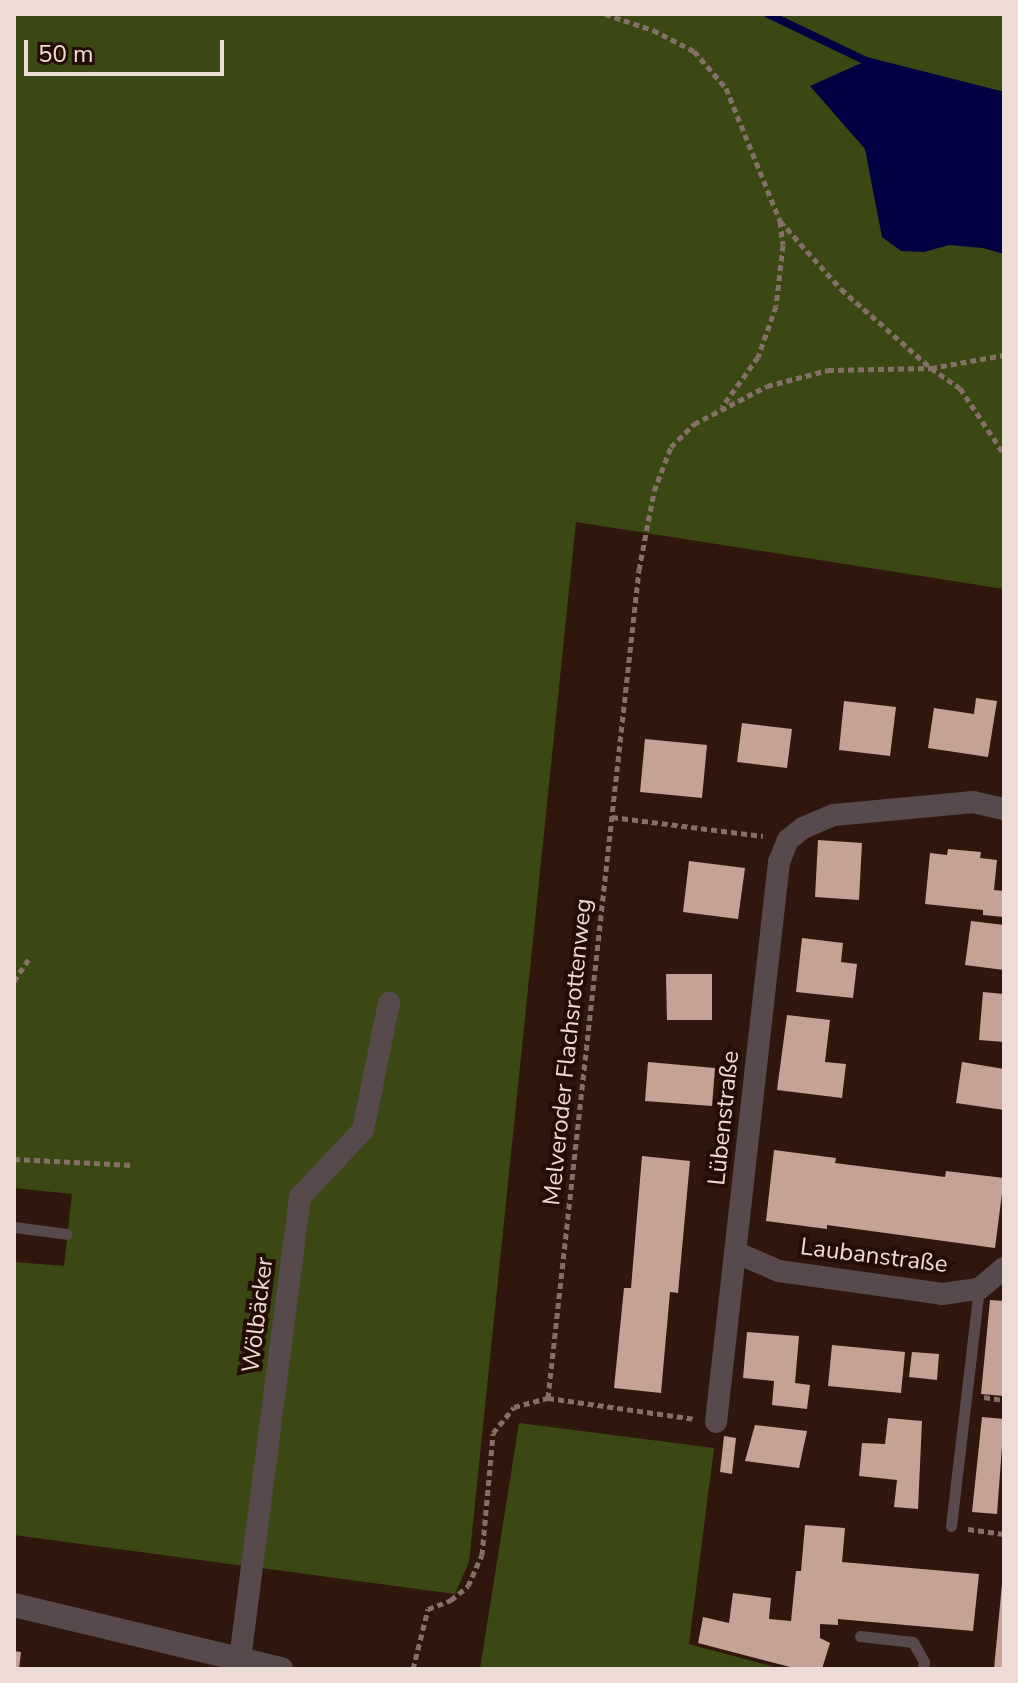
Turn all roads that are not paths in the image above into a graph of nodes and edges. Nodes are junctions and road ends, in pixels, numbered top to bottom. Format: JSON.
{"nodes":[{"id":1,"x":1004,"y":809,"type":"edge"},
{"id":2,"x":389,"y":1003,"type":"dead end"},
{"id":3,"x":14,"y":1227,"type":"edge"},
{"id":4,"x":67,"y":1234,"type":"dead end"},
{"id":5,"x":735,"y":1252,"type":"junction"},
{"id":6,"x":1004,"y":1268,"type":"edge"},
{"id":7,"x":979,"y":1289,"type":"junction"},
{"id":8,"x":716,"y":1422,"type":"road end"},
{"id":9,"x":951,"y":1526,"type":"road end"},
{"id":10,"x":14,"y":1605,"type":"edge"},
{"id":11,"x":860,"y":1636,"type":"dead end"},
{"id":12,"x":240,"y":1659,"type":"junction"},
{"id":13,"x":281,"y":1669,"type":"edge"},
{"id":14,"x":923,"y":1669,"type":"edge"}],
"edges":[{"from":1,"to":5,"type":"street","name":"Lübenstraße"},
{"from":2,"to":12,"type":"street","name":"Wölbäcker"},
{"from":3,"to":4,"type":"lane"},
{"from":5,"to":7,"type":"street","name":"Laubanstraße"},
{"from":5,"to":8,"type":"street","name":"Lübenstraße"},
{"from":6,"to":7,"type":"street","name":"Laubanstraße"},
{"from":7,"to":9,"type":"lane"},
{"from":10,"to":12,"type":"street"},
{"from":11,"to":14,"type":"lane"},
{"from":12,"to":13,"type":"street"}]}
